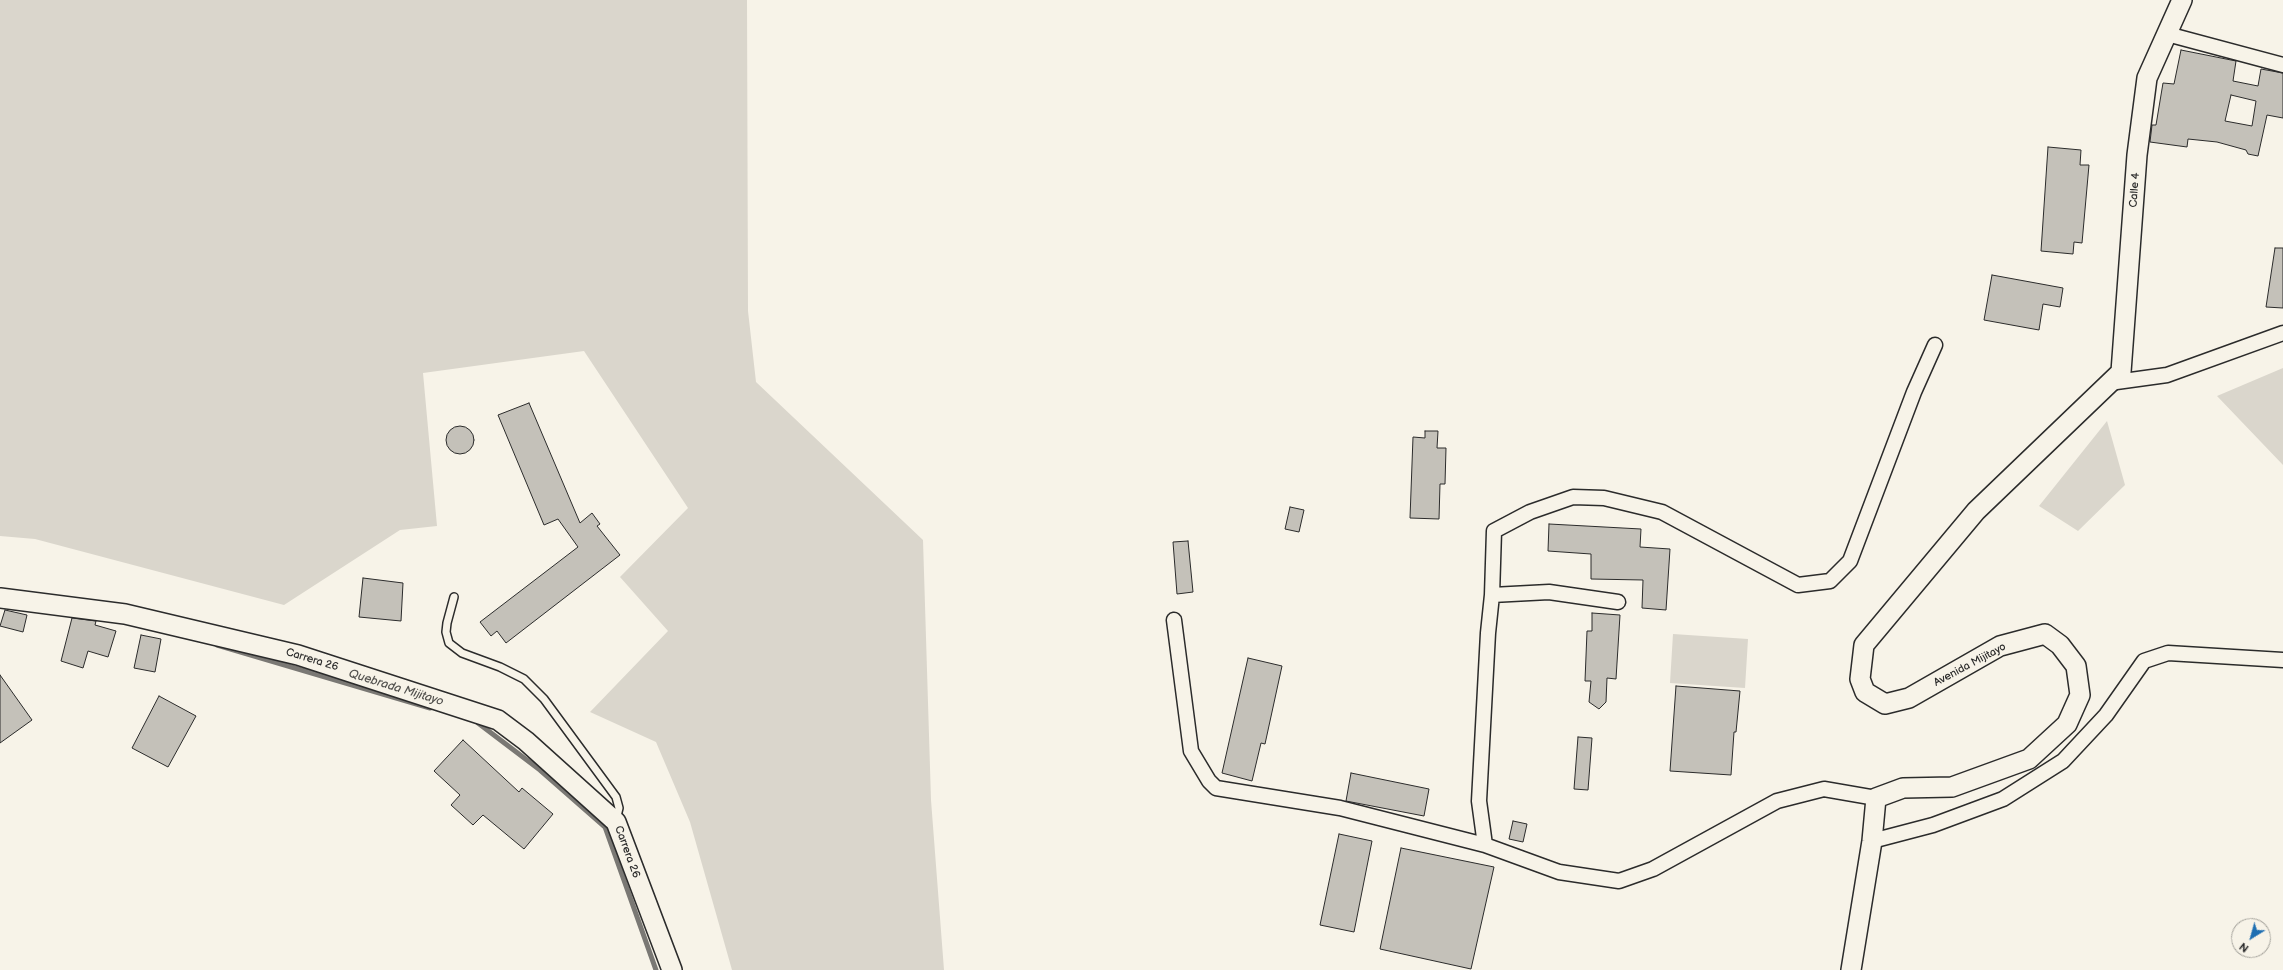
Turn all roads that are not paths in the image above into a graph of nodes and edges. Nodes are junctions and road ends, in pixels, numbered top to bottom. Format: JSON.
{"nodes":[{"id":1,"x":2182,"y":0,"type":"edge"},
{"id":2,"x":2167,"y":34,"type":"junction"},
{"id":3,"x":2283,"y":65,"type":"edge"},
{"id":4,"x":2283,"y":333,"type":"edge"},
{"id":5,"x":1935,"y":345,"type":"dead end"},
{"id":6,"x":2109,"y":383,"type":"junction"},
{"id":7,"x":1492,"y":595,"type":"junction"},
{"id":8,"x":454,"y":597,"type":"dead end"},
{"id":9,"x":0,"y":598,"type":"edge"},
{"id":10,"x":1618,"y":602,"type":"dead end"},
{"id":11,"x":1174,"y":620,"type":"dead end"},
{"id":12,"x":2283,"y":660,"type":"edge"},
{"id":13,"x":1876,"y":798,"type":"junction"},
{"id":14,"x":616,"y":822,"type":"junction"},
{"id":15,"x":1872,"y":841,"type":"junction"},
{"id":16,"x":1486,"y":845,"type":"junction"},
{"id":17,"x":672,"y":970,"type":"edge"},
{"id":18,"x":1851,"y":970,"type":"edge"}],
"edges":[{"from":1,"to":2,"type":"street","name":"Calle 4"},
{"from":2,"to":3,"type":"street"},
{"from":2,"to":6,"type":"street","name":"Calle 4"},
{"from":4,"to":6,"type":"street"},
{"from":5,"to":7,"type":"street"},
{"from":6,"to":13,"type":"street","name":"Avenida Mijitayo"},
{"from":7,"to":10,"type":"street"},
{"from":7,"to":16,"type":"street"},
{"from":8,"to":14,"type":"lane"},
{"from":9,"to":14,"type":"street","name":"Carrera 26"},
{"from":11,"to":16,"type":"street"},
{"from":12,"to":15,"type":"street"},
{"from":13,"to":15,"type":"street"},
{"from":13,"to":16,"type":"street"},
{"from":14,"to":17,"type":"street","name":"Carrera 26"},
{"from":15,"to":18,"type":"street"}]}
